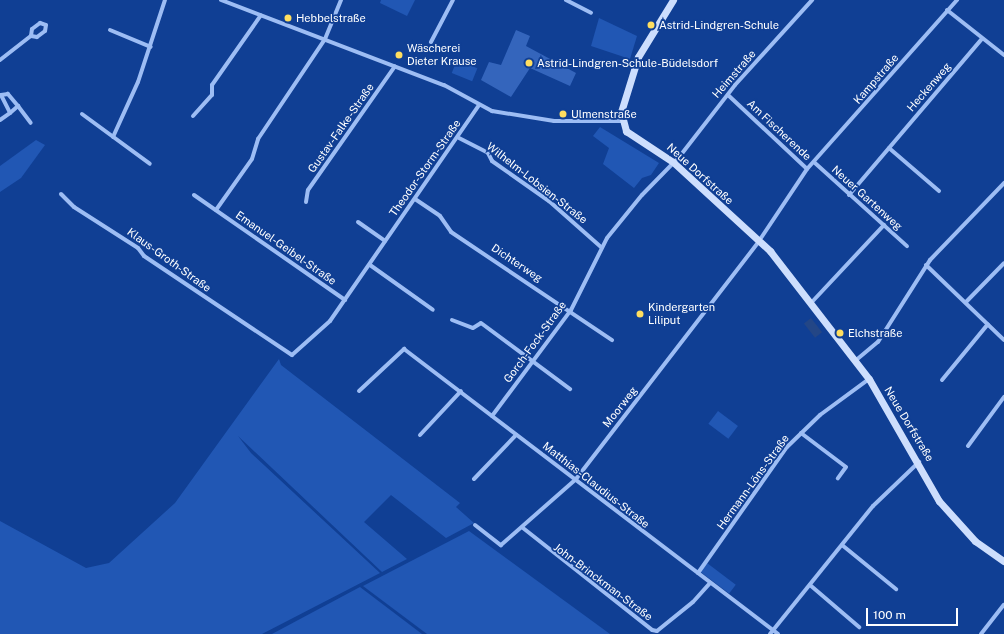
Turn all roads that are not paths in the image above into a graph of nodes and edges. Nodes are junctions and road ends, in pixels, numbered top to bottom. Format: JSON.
{"nodes":[{"id":1,"x":165,"y":0,"type":"edge"},
{"id":2,"x":222,"y":0,"type":"edge"},
{"id":3,"x":340,"y":0,"type":"edge"},
{"id":4,"x":453,"y":0,"type":"edge"},
{"id":5,"x":566,"y":0,"type":"edge"},
{"id":6,"x":673,"y":0,"type":"edge"},
{"id":7,"x":812,"y":0,"type":"edge"},
{"id":8,"x":957,"y":0,"type":"edge"},
{"id":9,"x":947,"y":10,"type":"junction"},
{"id":10,"x":590,"y":13,"type":"dead end"},
{"id":11,"x":261,"y":15,"type":"junction"},
{"id":12,"x":110,"y":30,"type":"dead end"},
{"id":13,"x":31,"y":36,"type":"dead end"},
{"id":14,"x":324,"y":39,"type":"junction"},
{"id":15,"x":982,"y":39,"type":"junction"},
{"id":16,"x":430,"y":42,"type":"dead end"},
{"id":17,"x":151,"y":47,"type":"junction"},
{"id":18,"x":1004,"y":55,"type":"edge"},
{"id":19,"x":0,"y":60,"type":"edge"},
{"id":20,"x":395,"y":66,"type":"junction"},
{"id":21,"x":131,"y":84,"type":"dead end"},
{"id":22,"x":136,"y":86,"type":"junction"},
{"id":23,"x":1,"y":94,"type":"edge"},
{"id":24,"x":728,"y":94,"type":"junction"},
{"id":25,"x":479,"y":105,"type":"junction"},
{"id":26,"x":18,"y":106,"type":"junction"},
{"id":27,"x":10,"y":112,"type":"junction"},
{"id":28,"x":82,"y":114,"type":"dead end"},
{"id":29,"x":192,"y":116,"type":"dead end"},
{"id":30,"x":0,"y":120,"type":"edge"},
{"id":31,"x":621,"y":121,"type":"junction"},
{"id":32,"x":31,"y":124,"type":"dead end"},
{"id":33,"x":113,"y":137,"type":"junction"},
{"id":34,"x":458,"y":138,"type":"junction"},
{"id":35,"x":889,"y":148,"type":"junction"},
{"id":36,"x":673,"y":162,"type":"junction"},
{"id":37,"x":150,"y":164,"type":"dead end"},
{"id":38,"x":815,"y":164,"type":"junction"},
{"id":39,"x":807,"y":169,"type":"junction"},
{"id":40,"x":1004,"y":183,"type":"edge"},
{"id":41,"x":939,"y":190,"type":"dead end"},
{"id":42,"x":60,"y":194,"type":"dead end"},
{"id":43,"x":194,"y":195,"type":"dead end"},
{"id":44,"x":850,"y":195,"type":"junction"},
{"id":45,"x":415,"y":199,"type":"junction"},
{"id":46,"x":306,"y":202,"type":"dead end"},
{"id":47,"x":216,"y":210,"type":"junction"},
{"id":48,"x":358,"y":222,"type":"dead end"},
{"id":49,"x":884,"y":226,"type":"junction"},
{"id":50,"x":759,"y":240,"type":"junction"},
{"id":51,"x":385,"y":241,"type":"junction"},
{"id":52,"x":907,"y":246,"type":"dead end"},
{"id":53,"x":601,"y":247,"type":"junction"},
{"id":54,"x":1004,"y":263,"type":"edge"},
{"id":55,"x":370,"y":265,"type":"junction"},
{"id":56,"x":926,"y":265,"type":"junction"},
{"id":57,"x":345,"y":300,"type":"junction"},
{"id":58,"x":966,"y":302,"type":"junction"},
{"id":59,"x":811,"y":303,"type":"junction"},
{"id":60,"x":433,"y":310,"type":"dead end"},
{"id":61,"x":571,"y":310,"type":"junction"},
{"id":62,"x":452,"y":320,"type":"dead end"},
{"id":63,"x":988,"y":324,"type":"junction"},
{"id":64,"x":612,"y":340,"type":"dead end"},
{"id":65,"x":1004,"y":340,"type":"edge"},
{"id":66,"x":288,"y":354,"type":"joint"},
{"id":67,"x":855,"y":360,"type":"junction"},
{"id":68,"x":533,"y":362,"type":"junction"},
{"id":69,"x":869,"y":379,"type":"junction"},
{"id":70,"x":942,"y":380,"type":"dead end"},
{"id":71,"x":570,"y":389,"type":"dead end"},
{"id":72,"x":461,"y":390,"type":"junction"},
{"id":73,"x":359,"y":391,"type":"dead end"},
{"id":74,"x":1004,"y":397,"type":"edge"},
{"id":75,"x":492,"y":416,"type":"junction"},
{"id":76,"x":801,"y":433,"type":"junction"},
{"id":77,"x":420,"y":435,"type":"dead end"},
{"id":78,"x":516,"y":435,"type":"junction"},
{"id":79,"x":968,"y":446,"type":"dead end"},
{"id":80,"x":919,"y":462,"type":"junction"},
{"id":81,"x":838,"y":478,"type":"dead end"},
{"id":82,"x":474,"y":479,"type":"dead end"},
{"id":83,"x":576,"y":479,"type":"junction"},
{"id":84,"x":475,"y":525,"type":"dead end"},
{"id":85,"x":523,"y":528,"type":"junction"},
{"id":86,"x":842,"y":545,"type":"junction"},
{"id":87,"x":1004,"y":561,"type":"edge"},
{"id":88,"x":698,"y":574,"type":"junction"},
{"id":89,"x":710,"y":583,"type":"junction"},
{"id":90,"x":810,"y":585,"type":"junction"},
{"id":91,"x":896,"y":589,"type":"dead end"},
{"id":92,"x":1004,"y":605,"type":"edge"},
{"id":93,"x":859,"y":627,"type":"dead end"},
{"id":94,"x":774,"y":633,"type":"edge"},
{"id":95,"x":981,"y":634,"type":"edge"}],
"edges":[{"from":1,"to":17,"type":"street"},
{"from":2,"to":11,"type":"street"},
{"from":3,"to":14,"type":"street"},
{"from":4,"to":16,"type":"street"},
{"from":5,"to":10,"type":"street"},
{"from":6,"to":31,"type":"street"},
{"from":7,"to":24,"type":"street","name":"Heimstraße"},
{"from":8,"to":9,"type":"street","name":"Kampstraße"},
{"from":9,"to":15,"type":"street"},
{"from":9,"to":38,"type":"street","name":"Kampstraße"},
{"from":11,"to":14,"type":"street"},
{"from":11,"to":29,"type":"street"},
{"from":12,"to":17,"type":"street"},
{"from":13,"to":19,"type":"street"},
{"from":14,"to":20,"type":"street"},
{"from":14,"to":47,"type":"street"},
{"from":15,"to":18,"type":"street"},
{"from":15,"to":35,"type":"street","name":"Heckenweg"},
{"from":17,"to":22,"type":"street"},
{"from":20,"to":25,"type":"street"},
{"from":20,"to":46,"type":"street","name":"Gustav-Falke-Straße"},
{"from":21,"to":22,"type":"street"},
{"from":22,"to":33,"type":"street"},
{"from":23,"to":26,"type":"street"},
{"from":23,"to":27,"type":"street"},
{"from":24,"to":36,"type":"street","name":"Heimstraße"},
{"from":24,"to":39,"type":"street","name":"Am Fischerende"},
{"from":25,"to":31,"type":"street"},
{"from":25,"to":34,"type":"street","name":"Theodor-Storm-Straße"},
{"from":26,"to":27,"type":"street"},
{"from":26,"to":32,"type":"street"},
{"from":27,"to":30,"type":"street"},
{"from":28,"to":33,"type":"street"},
{"from":31,"to":36,"type":"street","name":"Neue Dorfstraße"},
{"from":33,"to":37,"type":"street"},
{"from":34,"to":45,"type":"street","name":"Theodor-Storm-Straße"},
{"from":34,"to":53,"type":"street","name":"Wilhelm-Lobsien-Straße"},
{"from":35,"to":41,"type":"street"},
{"from":35,"to":44,"type":"street","name":"Heckenweg"},
{"from":36,"to":50,"type":"street","name":"Neue Dorfstraße"},
{"from":36,"to":53,"type":"street","name":"Gorch-Fock-Straße"},
{"from":38,"to":39,"type":"street","name":"Kampstraße"},
{"from":38,"to":44,"type":"street","name":"Neuer Gartenweg"},
{"from":39,"to":50,"type":"street","name":"Am Fischerende"},
{"from":40,"to":56,"type":"street"},
{"from":42,"to":66,"type":"street","name":"Klaus-Groth-Straße"},
{"from":43,"to":47,"type":"street","name":"Emanuel-Geibel-Straße"},
{"from":44,"to":49,"type":"street","name":"Neuer Gartenweg"},
{"from":45,"to":51,"type":"street","name":"Theodor-Storm-Straße"},
{"from":45,"to":61,"type":"street","name":"Dichterweg"},
{"from":47,"to":57,"type":"street","name":"Emanuel-Geibel-Straße"},
{"from":48,"to":51,"type":"street"},
{"from":49,"to":52,"type":"street","name":"Neuer Gartenweg"},
{"from":49,"to":59,"type":"street"},
{"from":50,"to":59,"type":"street","name":"Neue Dorfstraße"},
{"from":50,"to":83,"type":"street","name":"Moorweg"},
{"from":51,"to":55,"type":"street","name":"Theodor-Storm-Straße"},
{"from":53,"to":61,"type":"street","name":"Gorch-Fock-Straße"},
{"from":54,"to":58,"type":"street"},
{"from":55,"to":57,"type":"street","name":"Theodor-Storm-Straße"},
{"from":55,"to":60,"type":"street"},
{"from":56,"to":58,"type":"street"},
{"from":56,"to":67,"type":"street"},
{"from":57,"to":66,"type":"street","name":"Theodor-Storm-Straße"},
{"from":58,"to":63,"type":"street"},
{"from":59,"to":67,"type":"street","name":"Neue Dorfstraße"},
{"from":61,"to":64,"type":"street","name":"Dichterweg"},
{"from":61,"to":68,"type":"street","name":"Gorch-Fock-Straße"},
{"from":62,"to":68,"type":"street"},
{"from":63,"to":65,"type":"street"},
{"from":63,"to":70,"type":"street"},
{"from":67,"to":69,"type":"street","name":"Neue Dorfstraße"},
{"from":68,"to":71,"type":"street"},
{"from":68,"to":75,"type":"street","name":"Gorch-Fock-Straße"},
{"from":69,"to":76,"type":"street","name":"Hermann-Löns-Straße"},
{"from":69,"to":80,"type":"street","name":"Neue Dorfstraße"},
{"from":72,"to":73,"type":"street","name":"Matthias-Claudius-Straße"},
{"from":72,"to":75,"type":"street","name":"Matthias-Claudius-Straße"},
{"from":72,"to":77,"type":"street"},
{"from":74,"to":79,"type":"street"},
{"from":75,"to":78,"type":"street","name":"Matthias-Claudius-Straße"},
{"from":76,"to":81,"type":"street"},
{"from":76,"to":88,"type":"street","name":"Hermann-Löns-Straße"},
{"from":78,"to":82,"type":"street"},
{"from":78,"to":83,"type":"street","name":"Matthias-Claudius-Straße"},
{"from":80,"to":86,"type":"street"},
{"from":80,"to":87,"type":"street","name":"Neue Dorfstraße"},
{"from":83,"to":85,"type":"street","name":"Moorweg"},
{"from":83,"to":88,"type":"street","name":"Matthias-Claudius-Straße"},
{"from":84,"to":85,"type":"street","name":"Moorweg"},
{"from":85,"to":89,"type":"street","name":"John-Brinckman-Straße"},
{"from":86,"to":90,"type":"street"},
{"from":86,"to":91,"type":"street"},
{"from":88,"to":89,"type":"street","name":"Matthias-Claudius-Straße"},
{"from":89,"to":94,"type":"street","name":"Matthias-Claudius-Straße"},
{"from":90,"to":93,"type":"street"},
{"from":90,"to":94,"type":"street"},
{"from":92,"to":95,"type":"street"}]}
